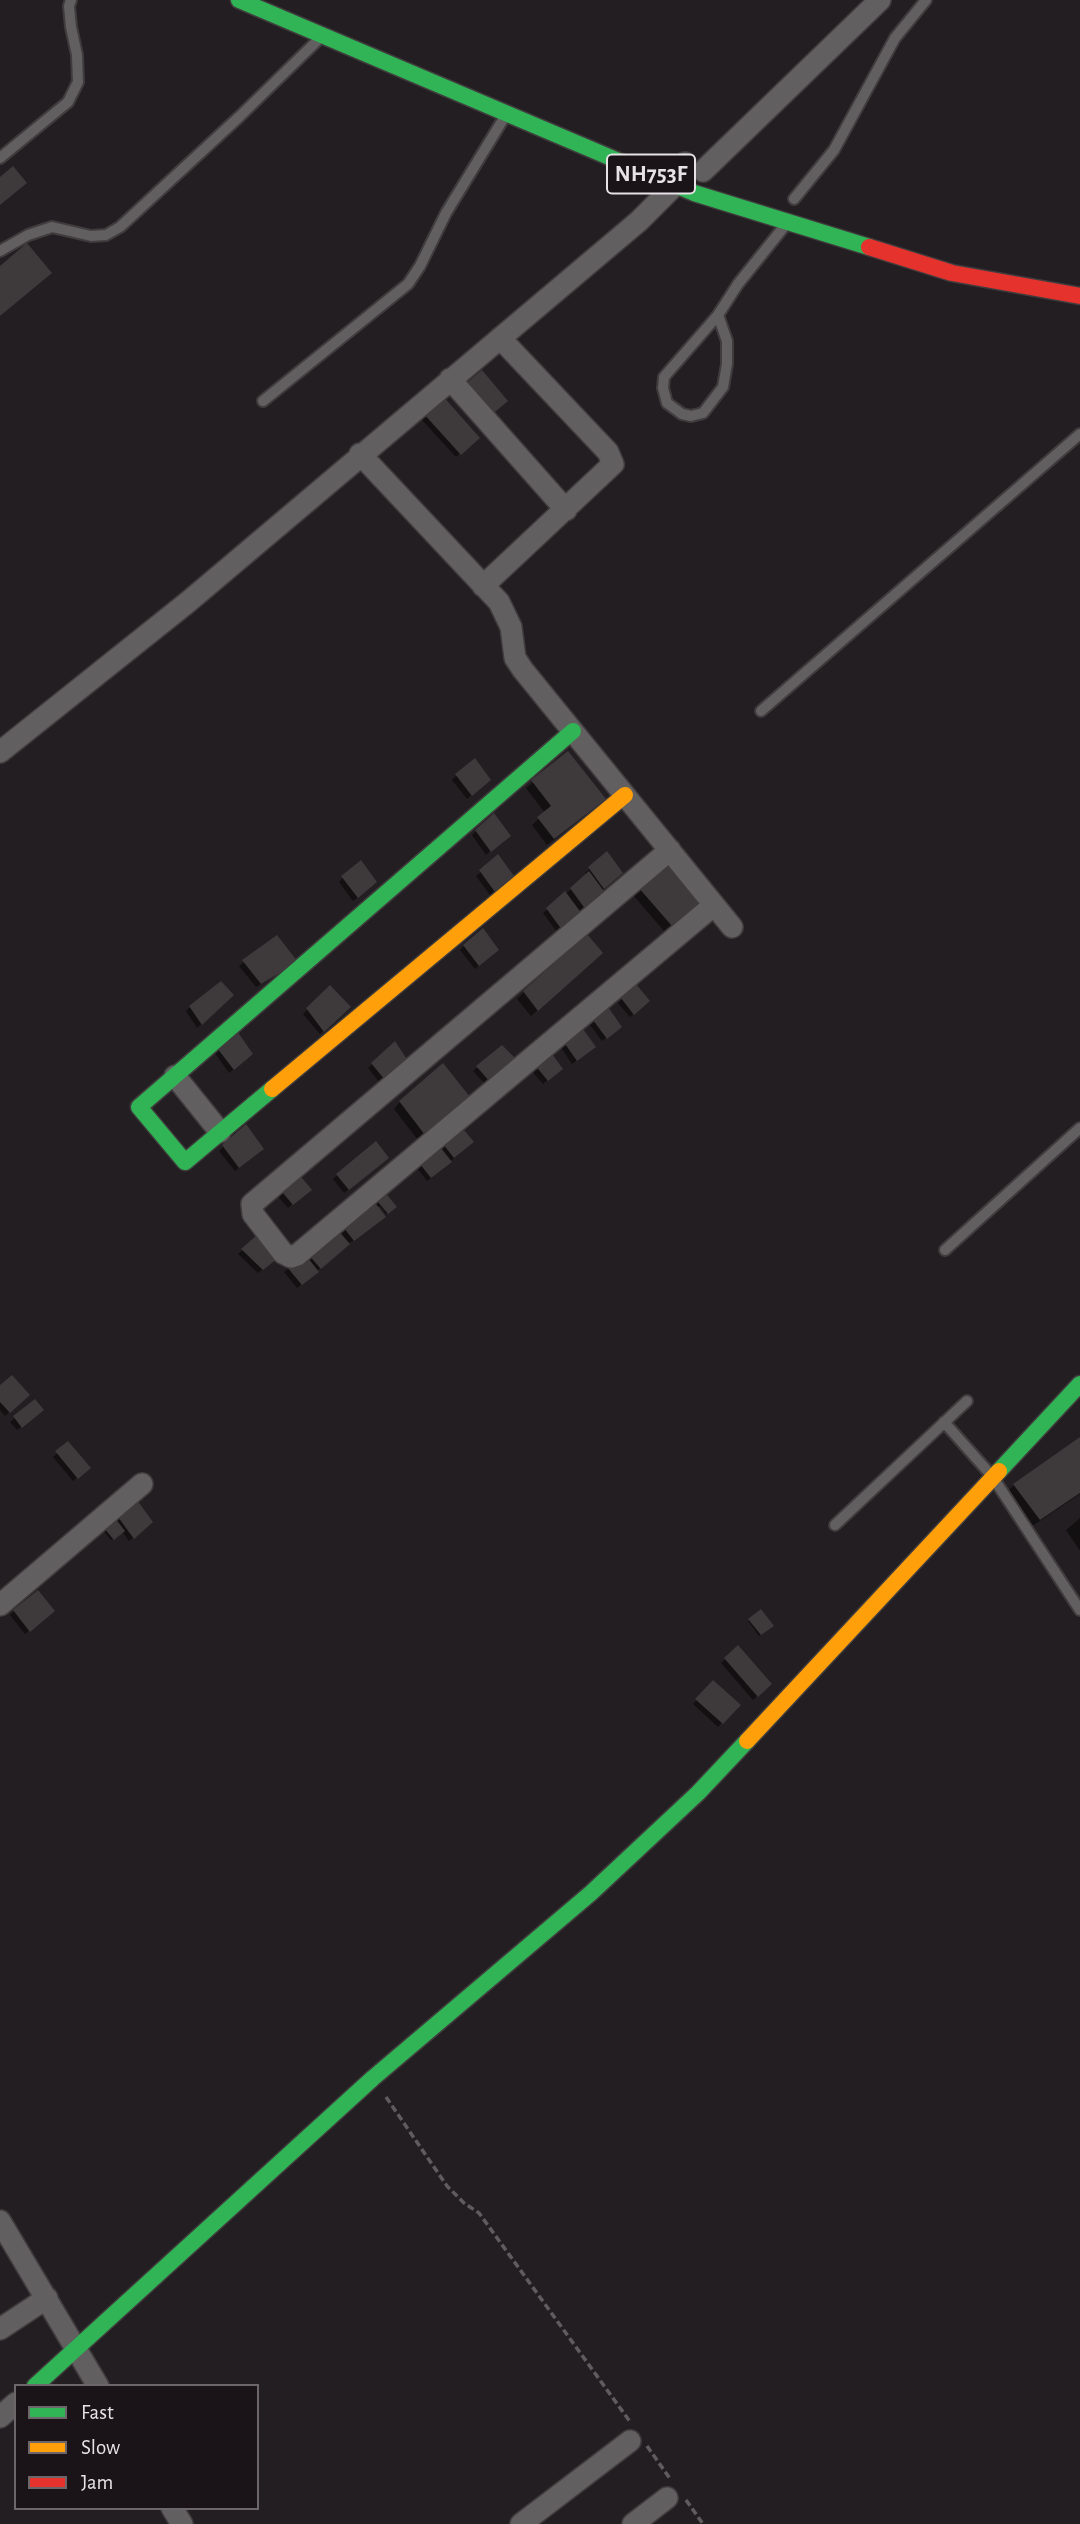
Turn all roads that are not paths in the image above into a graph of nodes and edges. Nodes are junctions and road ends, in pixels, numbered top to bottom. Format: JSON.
{"nodes":[{"id":1,"x":71,"y":0,"type":"edge"},
{"id":2,"x":239,"y":0,"type":"edge"},
{"id":3,"x":880,"y":0,"type":"edge"},
{"id":4,"x":926,"y":0,"type":"edge"},
{"id":5,"x":322,"y":35,"type":"junction"},
{"id":6,"x":507,"y":114,"type":"junction"},
{"id":7,"x":0,"y":158,"type":"edge"},
{"id":8,"x":676,"y":184,"type":"junction"},
{"id":9,"x":793,"y":199,"type":"dead end"},
{"id":10,"x":788,"y":222,"type":"junction"},
{"id":11,"x":0,"y":251,"type":"edge"},
{"id":12,"x":1080,"y":296,"type":"edge"},
{"id":13,"x":718,"y":316,"type":"junction"},
{"id":14,"x":500,"y":338,"type":"junction"},
{"id":15,"x":450,"y":379,"type":"junction"},
{"id":16,"x":262,"y":401,"type":"dead end"},
{"id":17,"x":1080,"y":434,"type":"edge"},
{"id":18,"x":360,"y":454,"type":"junction"},
{"id":19,"x":566,"y":510,"type":"junction"},
{"id":20,"x":483,"y":586,"type":"junction"},
{"id":21,"x":761,"y":711,"type":"dead end"},
{"id":22,"x":573,"y":732,"type":"junction"},
{"id":23,"x":0,"y":752,"type":"edge"},
{"id":24,"x":625,"y":795,"type":"junction"},
{"id":25,"x":670,"y":850,"type":"junction"},
{"id":26,"x":714,"y":905,"type":"junction"},
{"id":27,"x":732,"y":927,"type":"dead end"},
{"id":28,"x":175,"y":1076,"type":"junction"},
{"id":29,"x":1080,"y":1128,"type":"edge"},
{"id":30,"x":220,"y":1132,"type":"junction"},
{"id":31,"x":945,"y":1250,"type":"dead end"},
{"id":32,"x":1080,"y":1384,"type":"edge"},
{"id":33,"x":968,"y":1401,"type":"dead end"},
{"id":34,"x":944,"y":1422,"type":"junction"},
{"id":35,"x":992,"y":1476,"type":"junction"},
{"id":36,"x":142,"y":1484,"type":"dead end"},
{"id":37,"x":835,"y":1525,"type":"dead end"},
{"id":38,"x":0,"y":1605,"type":"edge"},
{"id":39,"x":1080,"y":1610,"type":"edge"},
{"id":40,"x":2,"y":2227,"type":"edge"},
{"id":41,"x":47,"y":2298,"type":"junction"},
{"id":42,"x":0,"y":2329,"type":"edge"},
{"id":43,"x":77,"y":2348,"type":"junction"},
{"id":44,"x":37,"y":2384,"type":"edge"},
{"id":45,"x":97,"y":2384,"type":"edge"},
{"id":46,"x":14,"y":2405,"type":"edge"},
{"id":47,"x":0,"y":2417,"type":"edge"},
{"id":48,"x":636,"y":2437,"type":"road end"},
{"id":49,"x":673,"y":2489,"type":"road end"},
{"id":50,"x":521,"y":2524,"type":"edge"},
{"id":51,"x":633,"y":2524,"type":"edge"}],
"edges":[{"from":1,"to":7,"type":"lane"},
{"from":2,"to":5,"type":"main road","number":"NH753F"},
{"from":3,"to":8,"type":"street"},
{"from":4,"to":9,"type":"lane"},
{"from":5,"to":6,"type":"main road","number":"NH753F"},
{"from":5,"to":11,"type":"lane"},
{"from":6,"to":8,"type":"main road","number":"NH753F"},
{"from":6,"to":16,"type":"lane"},
{"from":8,"to":10,"type":"main road","number":"NH753F"},
{"from":8,"to":14,"type":"street"},
{"from":10,"to":12,"type":"main road","number":"NH753F"},
{"from":10,"to":13,"type":"lane"},
{"from":13,"to":13,"type":"lane"},
{"from":14,"to":15,"type":"street"},
{"from":14,"to":19,"type":"street"},
{"from":15,"to":18,"type":"street"},
{"from":15,"to":19,"type":"street"},
{"from":17,"to":21,"type":"lane"},
{"from":18,"to":20,"type":"street"},
{"from":18,"to":23,"type":"street"},
{"from":19,"to":20,"type":"street"},
{"from":20,"to":22,"type":"street"},
{"from":22,"to":24,"type":"street"},
{"from":22,"to":28,"type":"main road"},
{"from":24,"to":25,"type":"street"},
{"from":24,"to":30,"type":"main road"},
{"from":25,"to":26,"type":"street"},
{"from":25,"to":26,"type":"street"},
{"from":26,"to":27,"type":"street"},
{"from":28,"to":30,"type":"street"},
{"from":28,"to":30,"type":"main road"},
{"from":29,"to":31,"type":"lane"},
{"from":32,"to":35,"type":"main road"},
{"from":33,"to":34,"type":"lane"},
{"from":34,"to":35,"type":"lane"},
{"from":34,"to":37,"type":"lane"},
{"from":35,"to":39,"type":"lane"},
{"from":35,"to":43,"type":"main road"},
{"from":36,"to":38,"type":"street"},
{"from":40,"to":41,"type":"street"},
{"from":41,"to":42,"type":"street"},
{"from":41,"to":43,"type":"street"},
{"from":43,"to":44,"type":"main road"},
{"from":43,"to":45,"type":"street"},
{"from":46,"to":47,"type":"street"},
{"from":48,"to":50,"type":"street"},
{"from":49,"to":51,"type":"street"}]}
